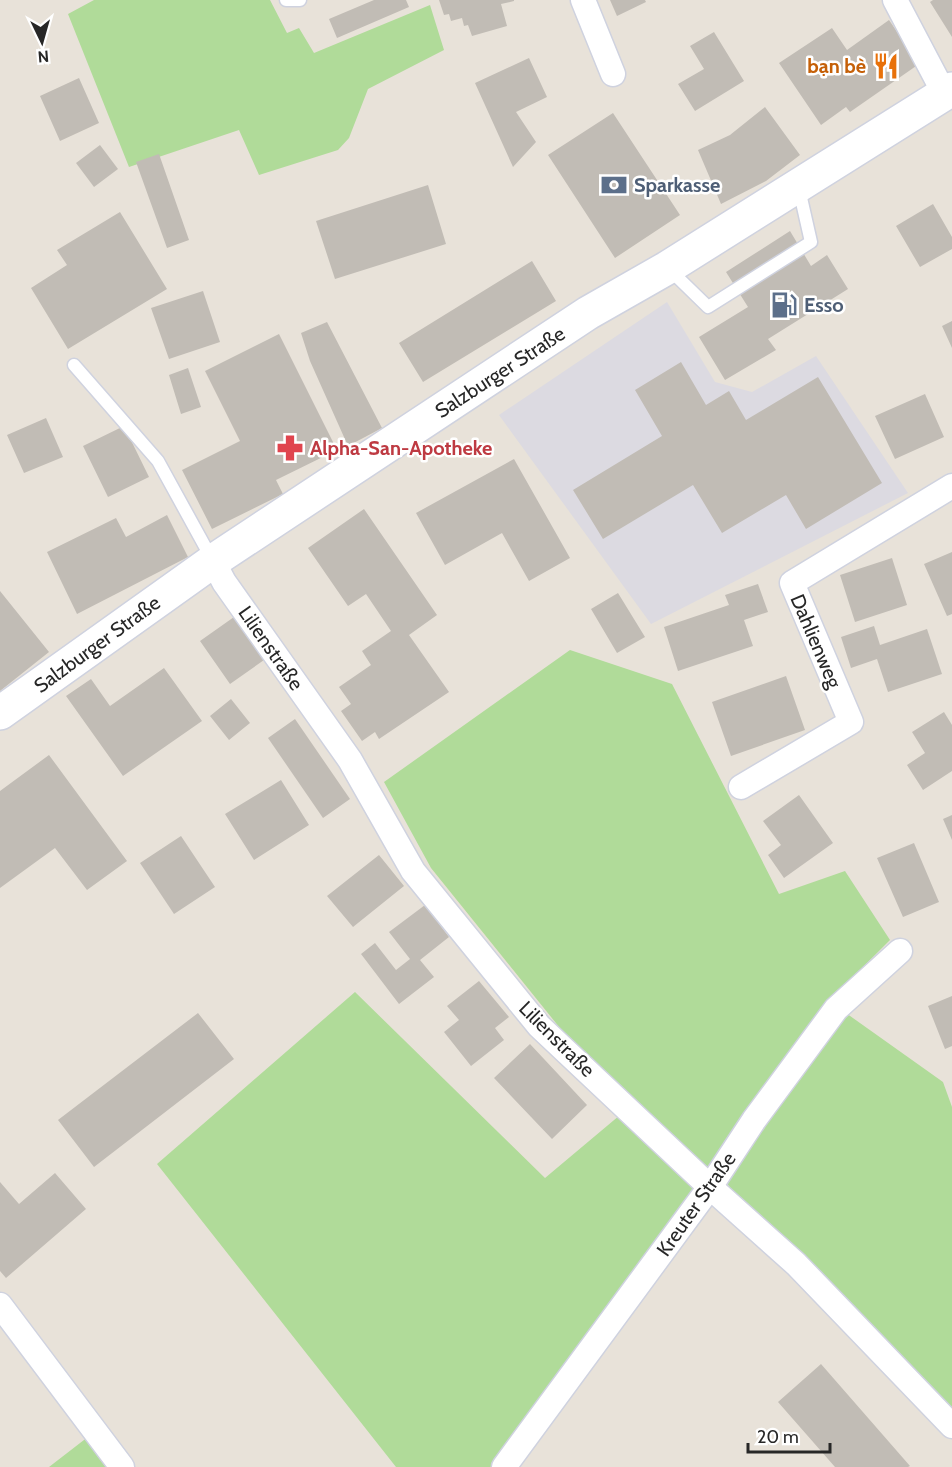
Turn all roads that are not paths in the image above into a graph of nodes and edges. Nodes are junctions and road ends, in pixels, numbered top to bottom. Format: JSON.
{"nodes":[{"id":1,"x":286,"y":0,"type":"edge"},
{"id":2,"x":300,"y":0,"type":"edge"},
{"id":3,"x":583,"y":0,"type":"edge"},
{"id":4,"x":895,"y":0,"type":"edge"},
{"id":5,"x":613,"y":74,"type":"dead end"},
{"id":6,"x":948,"y":91,"type":"edge"},
{"id":7,"x":799,"y":185,"type":"junction"},
{"id":8,"x":667,"y":268,"type":"junction"},
{"id":9,"x":74,"y":365,"type":"dead end"},
{"id":10,"x":952,"y":486,"type":"edge"},
{"id":11,"x":213,"y":561,"type":"junction"},
{"id":12,"x":0,"y":713,"type":"edge"},
{"id":13,"x":741,"y":787,"type":"dead end"},
{"id":14,"x":900,"y":951,"type":"dead end"},
{"id":15,"x":710,"y":1187,"type":"junction"},
{"id":16,"x":0,"y":1305,"type":"edge"},
{"id":17,"x":952,"y":1426,"type":"edge"},
{"id":18,"x":122,"y":1467,"type":"edge"},
{"id":19,"x":504,"y":1467,"type":"edge"}],
"edges":[{"from":1,"to":2,"type":"lane"},
{"from":3,"to":5,"type":"street"},
{"from":4,"to":6,"type":"street"},
{"from":6,"to":7,"type":"main road","name":"Salzburger Straße"},
{"from":7,"to":8,"type":"main road","name":"Salzburger Straße"},
{"from":7,"to":8,"type":"lane"},
{"from":8,"to":11,"type":"main road","name":"Salzburger Straße"},
{"from":9,"to":11,"type":"lane"},
{"from":10,"to":13,"type":"street","name":"Dahlienweg"},
{"from":11,"to":12,"type":"main road","name":"Salzburger Straße"},
{"from":11,"to":15,"type":"street","name":"Lilienstraße"},
{"from":14,"to":15,"type":"street","name":"Kreuter Straße"},
{"from":15,"to":17,"type":"street","name":"Lilienstraße"},
{"from":15,"to":19,"type":"street","name":"Kreuter Straße"},
{"from":16,"to":18,"type":"street"}]}
